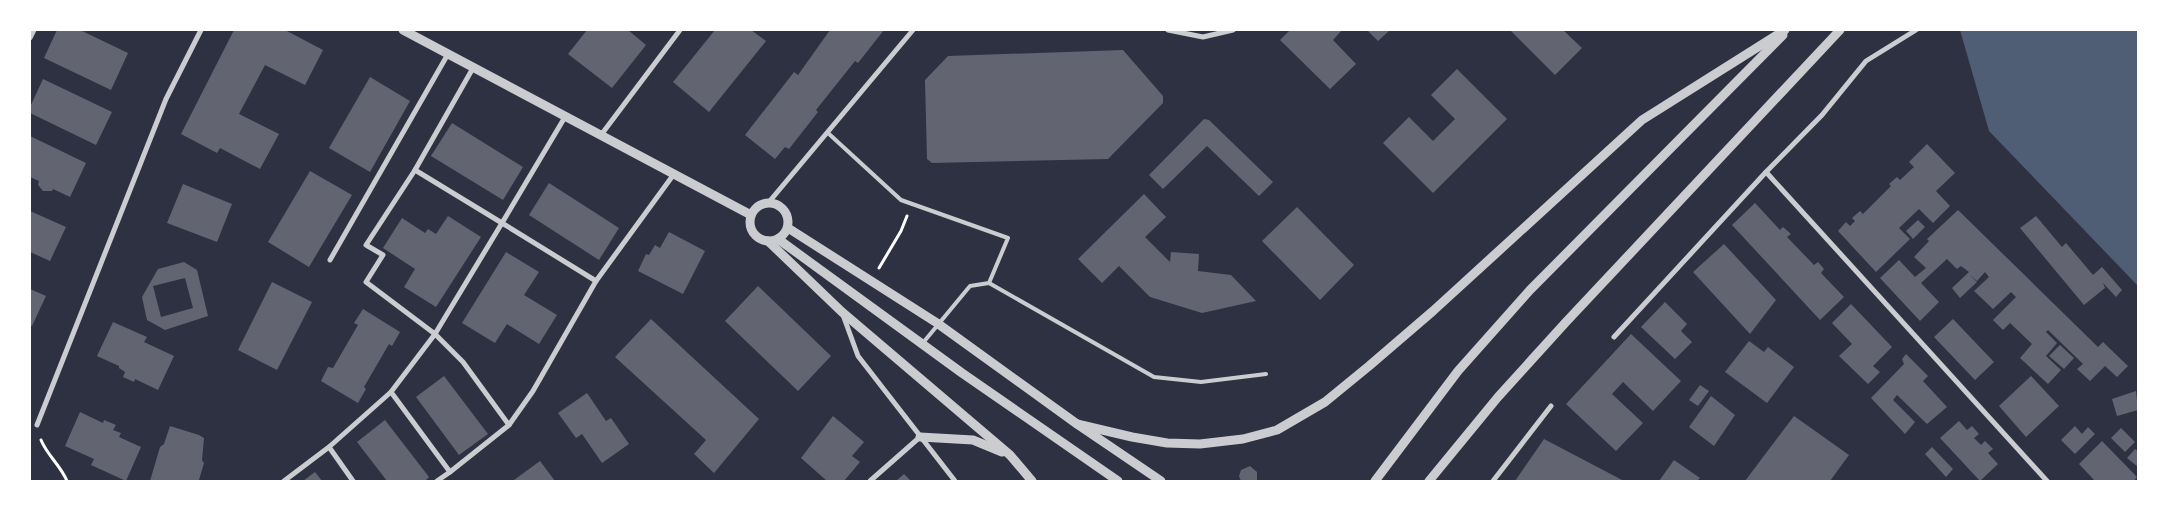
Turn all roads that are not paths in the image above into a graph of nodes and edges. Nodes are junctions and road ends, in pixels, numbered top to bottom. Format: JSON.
{"nodes":[{"id":1,"x":34,"y":30,"type":"edge"},
{"id":2,"x":201,"y":30,"type":"edge"},
{"id":3,"x":403,"y":30,"type":"edge"},
{"id":4,"x":680,"y":30,"type":"edge"},
{"id":5,"x":913,"y":30,"type":"edge"},
{"id":6,"x":1168,"y":30,"type":"edge"},
{"id":7,"x":1233,"y":30,"type":"edge"},
{"id":8,"x":1787,"y":30,"type":"edge"},
{"id":9,"x":1840,"y":30,"type":"edge"},
{"id":10,"x":1916,"y":30,"type":"edge"},
{"id":11,"x":30,"y":38,"type":"edge"},
{"id":12,"x":448,"y":54,"type":"junction"},
{"id":13,"x":473,"y":68,"type":"junction"},
{"id":14,"x":565,"y":117,"type":"junction"},
{"id":15,"x":828,"y":133,"type":"junction"},
{"id":16,"x":601,"y":135,"type":"junction"},
{"id":17,"x":415,"y":170,"type":"junction"},
{"id":18,"x":1766,"y":172,"type":"junction"},
{"id":19,"x":674,"y":174,"type":"junction"},
{"id":20,"x":763,"y":204,"type":"junction"},
{"id":21,"x":751,"y":215,"type":"junction"},
{"id":22,"x":502,"y":223,"type":"junction"},
{"id":23,"x":788,"y":228,"type":"junction"},
{"id":24,"x":778,"y":239,"type":"junction"},
{"id":25,"x":768,"y":241,"type":"junction"},
{"id":26,"x":330,"y":260,"type":"dead end"},
{"id":27,"x":596,"y":281,"type":"junction"},
{"id":28,"x":989,"y":283,"type":"junction"},
{"id":29,"x":842,"y":312,"type":"junction"},
{"id":30,"x":937,"y":323,"type":"junction"},
{"id":31,"x":435,"y":334,"type":"junction"},
{"id":32,"x":1614,"y":337,"type":"dead end"},
{"id":33,"x":922,"y":344,"type":"junction"},
{"id":34,"x":1266,"y":374,"type":"dead end"},
{"id":35,"x":391,"y":392,"type":"junction"},
{"id":36,"x":1551,"y":406,"type":"dead end"},
{"id":37,"x":1077,"y":424,"type":"junction"},
{"id":38,"x":37,"y":425,"type":"road end"},
{"id":39,"x":510,"y":425,"type":"junction"},
{"id":40,"x":920,"y":438,"type":"junction"},
{"id":41,"x":329,"y":447,"type":"junction"},
{"id":42,"x":1010,"y":456,"type":"junction"},
{"id":43,"x":450,"y":472,"type":"junction"},
{"id":44,"x":284,"y":481,"type":"edge"},
{"id":45,"x":353,"y":481,"type":"edge"},
{"id":46,"x":437,"y":481,"type":"edge"},
{"id":47,"x":870,"y":481,"type":"edge"},
{"id":48,"x":955,"y":481,"type":"edge"},
{"id":49,"x":1032,"y":481,"type":"edge"},
{"id":50,"x":1118,"y":481,"type":"edge"},
{"id":51,"x":1162,"y":481,"type":"edge"},
{"id":52,"x":1375,"y":481,"type":"edge"},
{"id":53,"x":1429,"y":481,"type":"edge"},
{"id":54,"x":1493,"y":481,"type":"edge"},
{"id":55,"x":2047,"y":481,"type":"edge"}],
"edges":[{"from":1,"to":11,"type":"street"},
{"from":2,"to":38,"type":"street"},
{"from":3,"to":12,"type":"street"},
{"from":4,"to":16,"type":"street"},
{"from":5,"to":15,"type":"street"},
{"from":6,"to":7,"type":"street"},
{"from":8,"to":37,"type":"street"},
{"from":8,"to":52,"type":"street"},
{"from":9,"to":53,"type":"street"},
{"from":10,"to":18,"type":"street"},
{"from":12,"to":13,"type":"street"},
{"from":12,"to":26,"type":"street"},
{"from":13,"to":14,"type":"street"},
{"from":13,"to":17,"type":"street"},
{"from":14,"to":16,"type":"street"},
{"from":14,"to":22,"type":"street"},
{"from":15,"to":20,"type":"street"},
{"from":15,"to":28,"type":"lane"},
{"from":16,"to":19,"type":"street"},
{"from":17,"to":22,"type":"street"},
{"from":17,"to":31,"type":"street"},
{"from":18,"to":32,"type":"street"},
{"from":18,"to":55,"type":"street"},
{"from":19,"to":21,"type":"street"},
{"from":19,"to":27,"type":"street"},
{"from":20,"to":21,"type":"street"},
{"from":20,"to":23,"type":"street"},
{"from":21,"to":25,"type":"street"},
{"from":22,"to":27,"type":"street"},
{"from":22,"to":31,"type":"street"},
{"from":23,"to":24,"type":"street"},
{"from":23,"to":30,"type":"street"},
{"from":24,"to":25,"type":"street"},
{"from":24,"to":33,"type":"street"},
{"from":25,"to":29,"type":"street"},
{"from":27,"to":39,"type":"street"},
{"from":28,"to":30,"type":"lane"},
{"from":28,"to":34,"type":"lane"},
{"from":29,"to":40,"type":"street"},
{"from":29,"to":42,"type":"street"},
{"from":30,"to":33,"type":"lane"},
{"from":30,"to":37,"type":"street"},
{"from":31,"to":35,"type":"street"},
{"from":31,"to":39,"type":"street"},
{"from":33,"to":50,"type":"street"},
{"from":35,"to":41,"type":"street"},
{"from":35,"to":43,"type":"street"},
{"from":36,"to":54,"type":"street"},
{"from":37,"to":51,"type":"street"},
{"from":39,"to":43,"type":"street"},
{"from":40,"to":42,"type":"street"},
{"from":40,"to":47,"type":"street"},
{"from":40,"to":48,"type":"street"},
{"from":41,"to":44,"type":"street"},
{"from":41,"to":45,"type":"street"},
{"from":42,"to":49,"type":"street"},
{"from":43,"to":46,"type":"street"}]}
